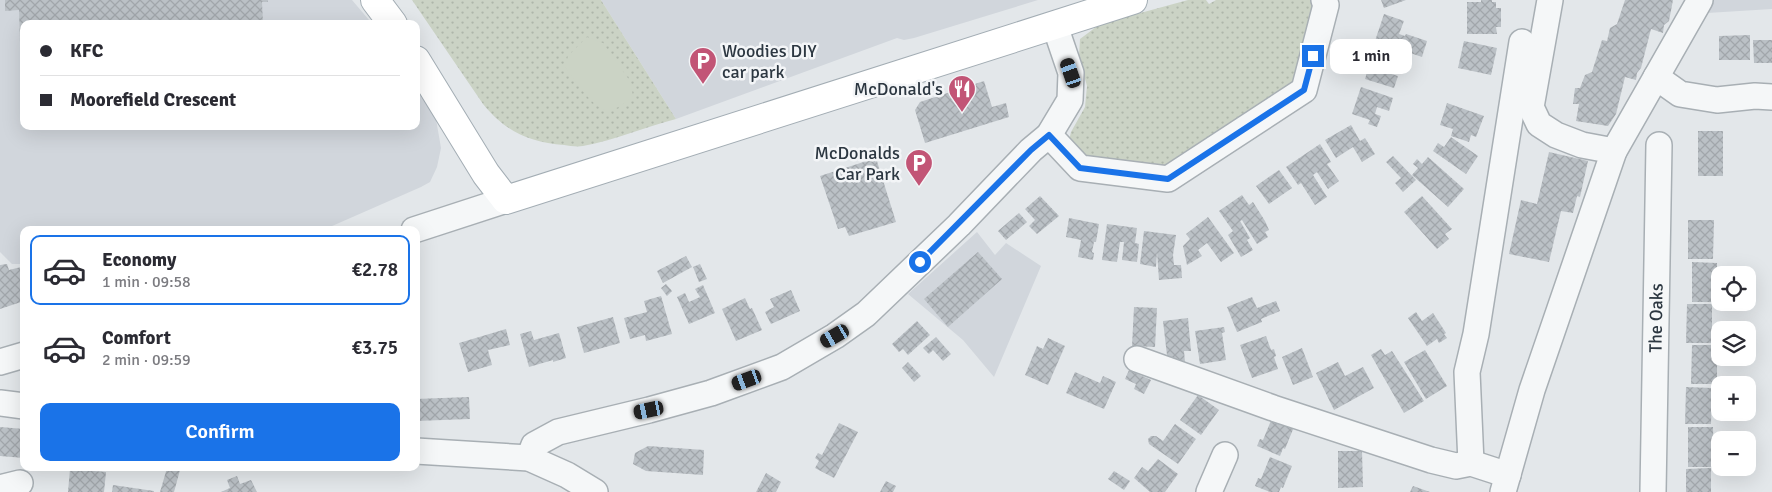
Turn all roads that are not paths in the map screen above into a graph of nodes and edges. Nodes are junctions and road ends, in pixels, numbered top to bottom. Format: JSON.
{"nodes":[{"id":1,"x":375,"y":0,"type":"edge"},
{"id":2,"x":1133,"y":0,"type":"edge"},
{"id":3,"x":1324,"y":0,"type":"edge"},
{"id":4,"x":1550,"y":0,"type":"edge"},
{"id":5,"x":1700,"y":0,"type":"edge"},
{"id":6,"x":390,"y":20,"type":"edge"},
{"id":7,"x":1055,"y":26,"type":"junction"},
{"id":8,"x":1522,"y":42,"type":"dead end"},
{"id":9,"x":420,"y":67,"type":"edge"},
{"id":10,"x":1656,"y":77,"type":"junction"},
{"id":11,"x":1772,"y":97,"type":"edge"},
{"id":12,"x":1049,"y":135,"type":"junction"},
{"id":13,"x":1659,"y":145,"type":"dead end"},
{"id":14,"x":1614,"y":151,"type":"junction"},
{"id":15,"x":506,"y":200,"type":"junction"},
{"id":16,"x":420,"y":228,"type":"edge"},
{"id":17,"x":20,"y":356,"type":"edge"},
{"id":18,"x":1137,"y":359,"type":"dead end"},
{"id":19,"x":0,"y":362,"type":"edge"},
{"id":20,"x":0,"y":403,"type":"edge"},
{"id":21,"x":20,"y":406,"type":"edge"},
{"id":22,"x":420,"y":451,"type":"edge"},
{"id":23,"x":1225,"y":455,"type":"dead end"},
{"id":24,"x":529,"y":458,"type":"junction"},
{"id":25,"x":1471,"y":463,"type":"junction"},
{"id":26,"x":1506,"y":484,"type":"edge"},
{"id":27,"x":595,"y":492,"type":"edge"},
{"id":28,"x":1209,"y":492,"type":"edge"},
{"id":29,"x":1653,"y":492,"type":"edge"}],
"edges":[{"from":1,"to":6,"type":"main road"},
{"from":2,"to":7,"type":"main road"},
{"from":3,"to":12,"type":"street"},
{"from":4,"to":14,"type":"street"},
{"from":5,"to":10,"type":"street"},
{"from":7,"to":12,"type":"street"},
{"from":7,"to":15,"type":"main road"},
{"from":8,"to":25,"type":"street"},
{"from":9,"to":15,"type":"main road"},
{"from":10,"to":11,"type":"street"},
{"from":10,"to":14,"type":"street"},
{"from":12,"to":24,"type":"street"},
{"from":13,"to":29,"type":"street","name":"The Oaks"},
{"from":14,"to":26,"type":"street"},
{"from":15,"to":16,"type":"street"},
{"from":17,"to":19,"type":"street"},
{"from":18,"to":25,"type":"street"},
{"from":20,"to":21,"type":"street"},
{"from":22,"to":24,"type":"street"},
{"from":23,"to":28,"type":"street"},
{"from":24,"to":27,"type":"street"},
{"from":25,"to":26,"type":"street"}]}
